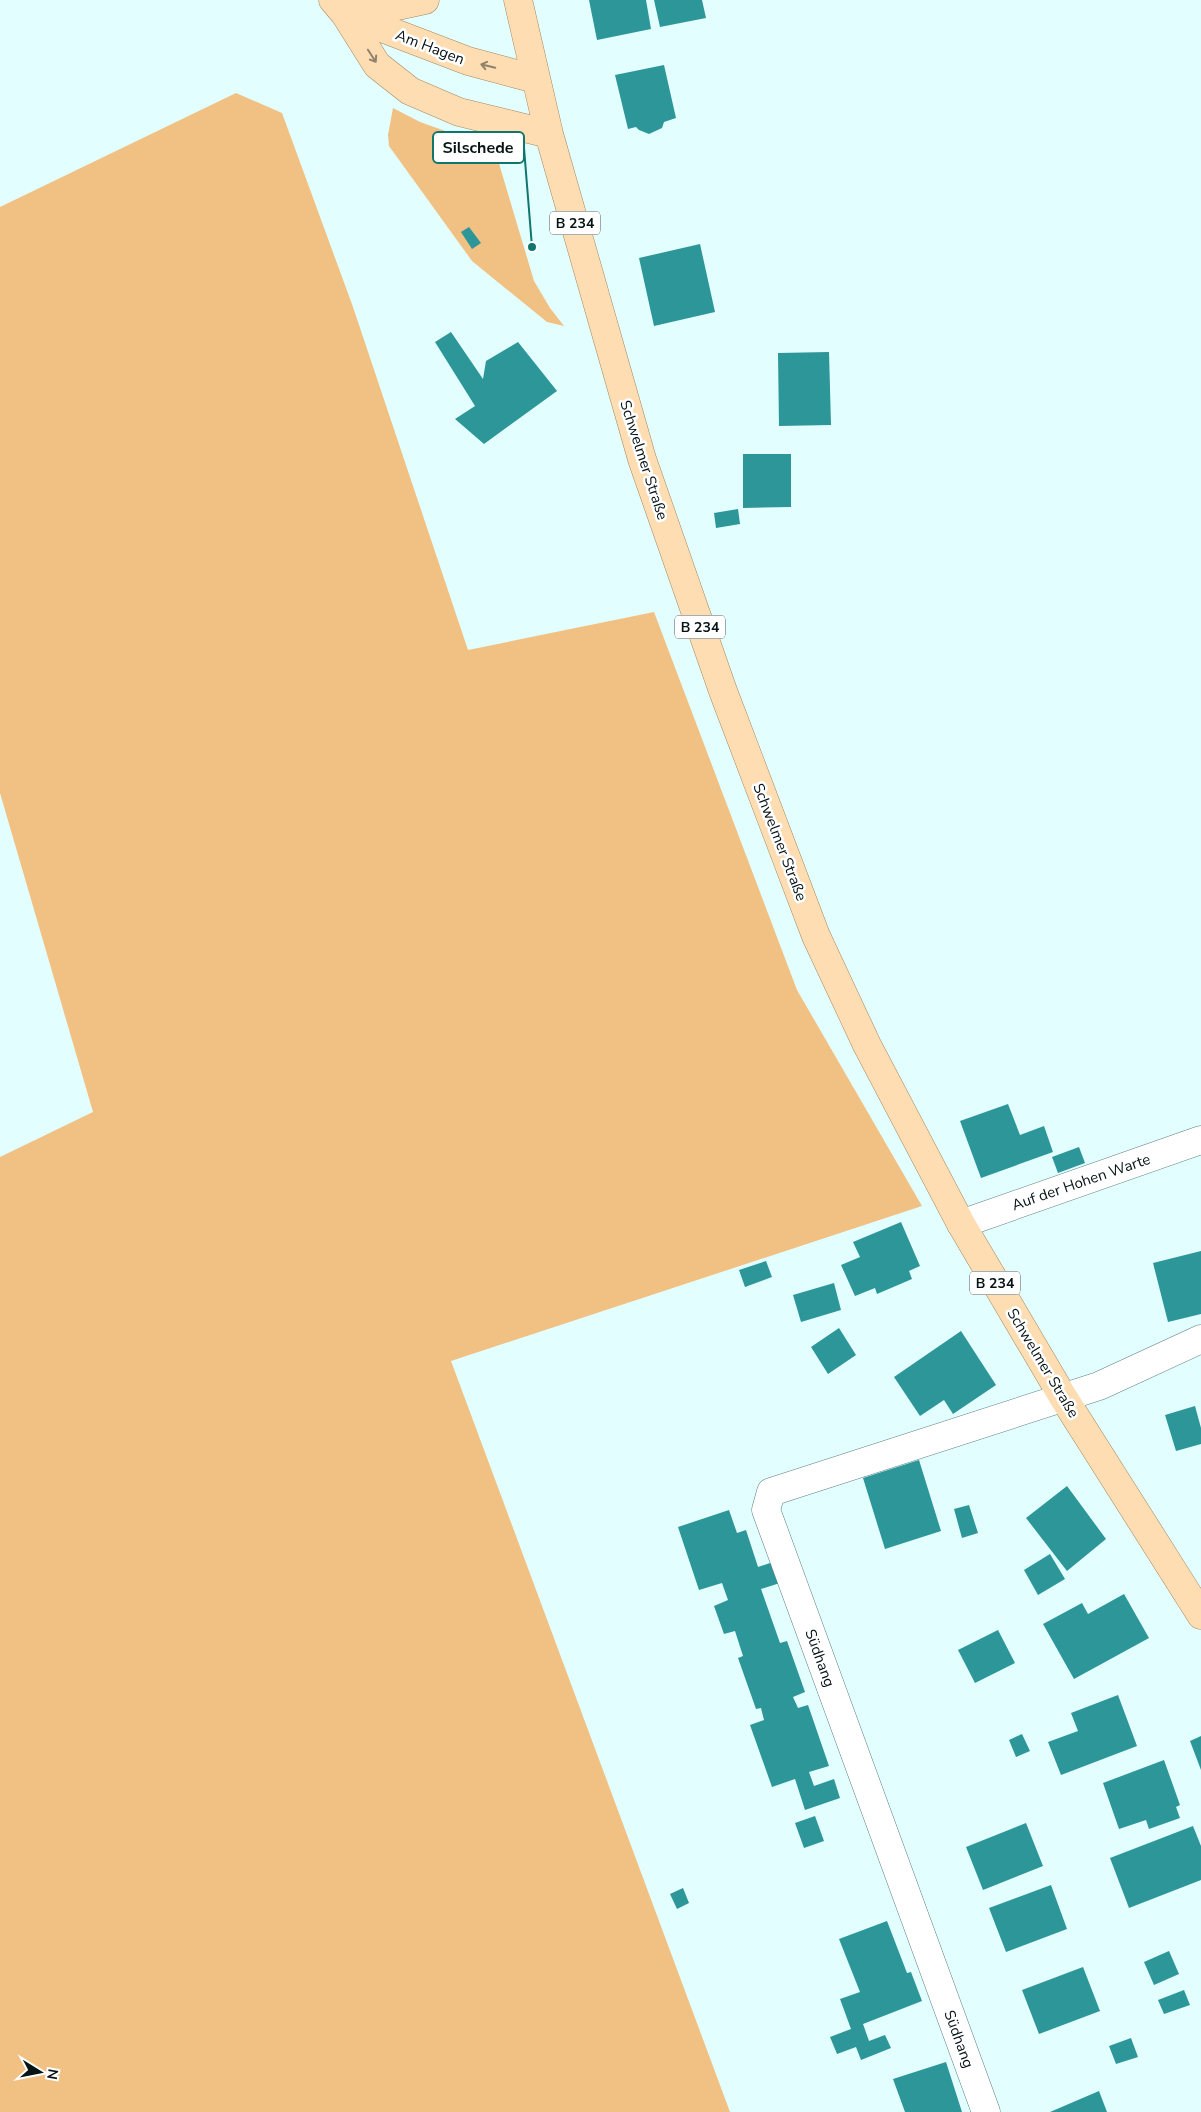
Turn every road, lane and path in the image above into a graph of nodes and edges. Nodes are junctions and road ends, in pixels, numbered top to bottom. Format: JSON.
{"nodes":[{"id":1,"x":425,"y":0,"type":"edge"},
{"id":2,"x":518,"y":0,"type":"edge"},
{"id":3,"x":339,"y":7,"type":"edge"},
{"id":4,"x":535,"y":79,"type":"junction"},
{"id":5,"x":549,"y":134,"type":"junction"},
{"id":6,"x":1201,"y":1140,"type":"edge"},
{"id":7,"x":961,"y":1224,"type":"junction"},
{"id":8,"x":1201,"y":1339,"type":"edge"},
{"id":9,"x":1063,"y":1397,"type":"junction"},
{"id":10,"x":1201,"y":1615,"type":"edge"},
{"id":11,"x":986,"y":2112,"type":"edge"}],
"edges":[{"from":1,"to":3,"type":"main road"},
{"from":2,"to":4,"type":"main road","name":"Schwelmer Straße","number":"B 234"},
{"from":4,"to":3,"type":"main road","name":"Am Hagen","one_way":true},
{"from":3,"to":5,"type":"main road","one_way":true},
{"from":4,"to":5,"type":"main road","name":"Schwelmer Straße","number":"B 234"},
{"from":5,"to":7,"type":"main road","name":"Schwelmer Straße","number":"B 234"},
{"from":6,"to":7,"type":"street","name":"Auf der Hohen Warte"},
{"from":7,"to":9,"type":"main road","name":"Schwelmer Straße","number":"B 234"},
{"from":8,"to":9,"type":"street"},
{"from":9,"to":10,"type":"main road","name":"Schwelmer Straße","number":"B 234"},
{"from":9,"to":11,"type":"street","name":"Südhang"}]}
